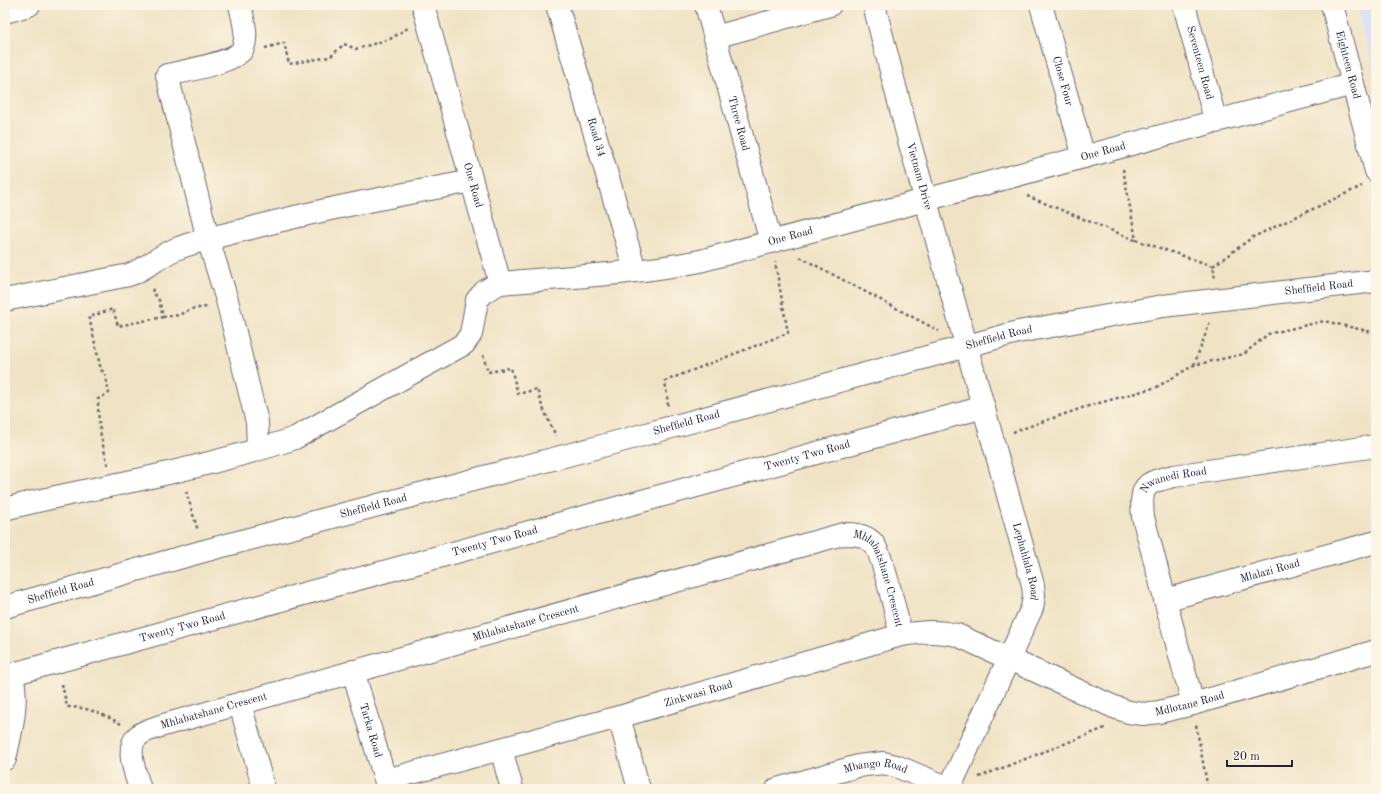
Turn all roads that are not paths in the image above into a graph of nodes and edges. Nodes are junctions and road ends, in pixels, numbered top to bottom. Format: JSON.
{"nodes":[{"id":1,"x":29,"y":5,"type":"edge"},
{"id":2,"x":240,"y":5,"type":"edge"},
{"id":3,"x":557,"y":5,"type":"edge"},
{"id":4,"x":706,"y":5,"type":"edge"},
{"id":5,"x":830,"y":5,"type":"edge"},
{"id":6,"x":874,"y":5,"type":"edge"},
{"id":7,"x":1041,"y":5,"type":"edge"},
{"id":8,"x":1184,"y":5,"type":"edge"},
{"id":9,"x":1332,"y":5,"type":"edge"},
{"id":10,"x":5,"y":12,"type":"edge"},
{"id":11,"x":425,"y":14,"type":"edge"},
{"id":12,"x":715,"y":37,"type":"junction"},
{"id":13,"x":1353,"y":84,"type":"junction"},
{"id":14,"x":1216,"y":122,"type":"junction"},
{"id":15,"x":1084,"y":158,"type":"junction"},
{"id":16,"x":1372,"y":177,"type":"edge"},
{"id":17,"x":472,"y":181,"type":"junction"},
{"id":18,"x":927,"y":200,"type":"junction"},
{"id":19,"x":208,"y":239,"type":"junction"},
{"id":20,"x":771,"y":242,"type":"junction"},
{"id":21,"x":635,"y":270,"type":"junction"},
{"id":22,"x":1376,"y":281,"type":"edge"},
{"id":23,"x":500,"y":283,"type":"junction"},
{"id":24,"x":5,"y":300,"type":"edge"},
{"id":25,"x":967,"y":346,"type":"junction"},
{"id":26,"x":984,"y":406,"type":"junction"},
{"id":27,"x":1376,"y":446,"type":"edge"},
{"id":28,"x":258,"y":449,"type":"junction"},
{"id":29,"x":5,"y":509,"type":"edge"},
{"id":30,"x":1376,"y":542,"type":"edge"},
{"id":31,"x":1165,"y":600,"type":"junction"},
{"id":32,"x":5,"y":607,"type":"edge"},
{"id":33,"x":901,"y":635,"type":"junction"},
{"id":34,"x":1376,"y":651,"type":"edge"},
{"id":35,"x":1008,"y":658,"type":"junction"},
{"id":36,"x":353,"y":671,"type":"junction"},
{"id":37,"x":8,"y":676,"type":"edge"},
{"id":38,"x":240,"y":704,"type":"junction"},
{"id":39,"x":1193,"y":704,"type":"junction"},
{"id":40,"x":619,"y":717,"type":"junction"},
{"id":41,"x":501,"y":749,"type":"junction"},
{"id":42,"x":5,"y":759,"type":"edge"},
{"id":43,"x":387,"y":784,"type":"edge"},
{"id":44,"x":140,"y":789,"type":"edge"},
{"id":45,"x":264,"y":789,"type":"edge"},
{"id":46,"x":512,"y":789,"type":"edge"},
{"id":47,"x":639,"y":789,"type":"edge"},
{"id":48,"x":777,"y":789,"type":"edge"},
{"id":49,"x":949,"y":789,"type":"edge"}],
"edges":[{"from":1,"to":10,"type":"street"},
{"from":2,"to":19,"type":"street"},
{"from":3,"to":21,"type":"street","name":"Road 34"},
{"from":4,"to":12,"type":"street","name":"Three Road"},
{"from":5,"to":12,"type":"street"},
{"from":6,"to":18,"type":"street","name":"Vietnam Drive"},
{"from":7,"to":15,"type":"street","name":"Close Four"},
{"from":8,"to":14,"type":"street","name":"Seventeen Road"},
{"from":9,"to":13,"type":"street","name":"Eighteen Road"},
{"from":11,"to":17,"type":"street","name":"One Road"},
{"from":12,"to":20,"type":"street","name":"Three Road"},
{"from":13,"to":14,"type":"street","name":"One Road"},
{"from":13,"to":16,"type":"street","name":"Eighteen Road"},
{"from":14,"to":15,"type":"street","name":"One Road"},
{"from":15,"to":18,"type":"street","name":"One Road"},
{"from":17,"to":19,"type":"street"},
{"from":17,"to":23,"type":"street","name":"One Road"},
{"from":18,"to":20,"type":"street","name":"One Road"},
{"from":18,"to":25,"type":"street","name":"Vietnam Drive"},
{"from":19,"to":24,"type":"street"},
{"from":19,"to":28,"type":"street"},
{"from":20,"to":21,"type":"street","name":"One Road"},
{"from":21,"to":23,"type":"street","name":"One Road"},
{"from":22,"to":25,"type":"street","name":"Sheffield Road"},
{"from":23,"to":28,"type":"street"},
{"from":25,"to":26,"type":"street","name":"Lephahlala Road"},
{"from":25,"to":32,"type":"street","name":"Sheffield Road"},
{"from":26,"to":35,"type":"street","name":"Lephahlala Road"},
{"from":26,"to":37,"type":"street","name":"Twenty Two Road"},
{"from":27,"to":31,"type":"street","name":"Nwanedi Road"},
{"from":28,"to":29,"type":"street"},
{"from":30,"to":31,"type":"street","name":"Mlalazi Road"},
{"from":31,"to":39,"type":"street","name":"Nwanedi Road"},
{"from":33,"to":35,"type":"street","name":"Zinkwasi Road"},
{"from":33,"to":36,"type":"street","name":"Mhlabatshane Crescent"},
{"from":33,"to":40,"type":"street","name":"Zinkwasi Road"},
{"from":34,"to":39,"type":"street","name":"Mdlotane Road"},
{"from":35,"to":39,"type":"street","name":"Mdlotane Road"},
{"from":35,"to":49,"type":"street","name":"Lephahlala Road"},
{"from":36,"to":38,"type":"street","name":"Mhlabatshane Crescent"},
{"from":36,"to":43,"type":"street","name":"Tarka Road"},
{"from":37,"to":42,"type":"street"},
{"from":38,"to":44,"type":"street","name":"Mhlabatshane Crescent"},
{"from":38,"to":45,"type":"street"},
{"from":40,"to":41,"type":"street","name":"Zinkwasi Road"},
{"from":40,"to":47,"type":"street"},
{"from":41,"to":43,"type":"street","name":"Zinkwasi Road"},
{"from":41,"to":46,"type":"street"},
{"from":48,"to":49,"type":"street","name":"Mbango Road"}]}
